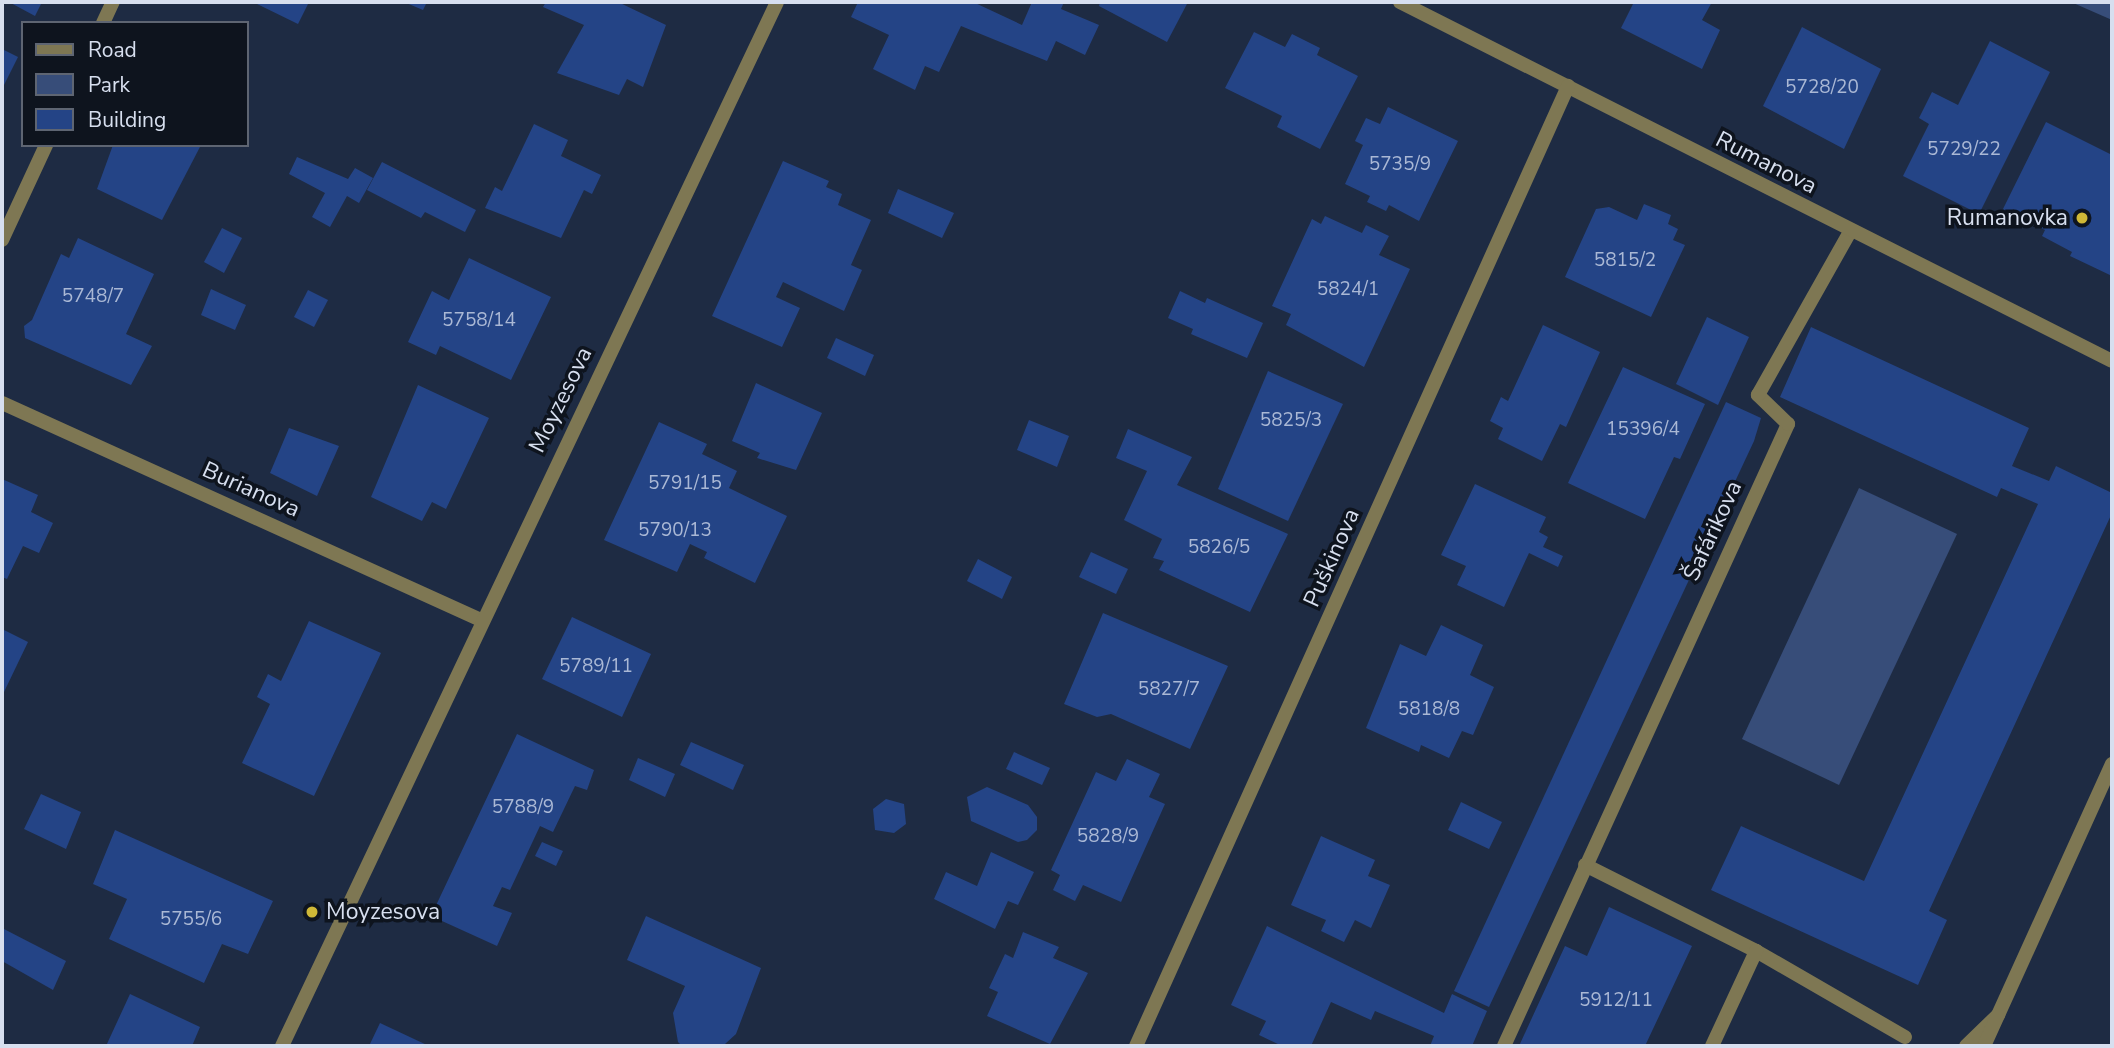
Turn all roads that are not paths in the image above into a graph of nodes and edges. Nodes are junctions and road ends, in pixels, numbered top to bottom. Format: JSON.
{"nodes":[{"id":1,"x":113,"y":2,"type":"edge"},
{"id":2,"x":777,"y":2,"type":"edge"},
{"id":3,"x":1400,"y":2,"type":"edge"},
{"id":4,"x":104,"y":21,"type":"edge"},
{"id":5,"x":1568,"y":86,"type":"junction"},
{"id":6,"x":45,"y":147,"type":"edge"},
{"id":7,"x":1850,"y":232,"type":"junction"},
{"id":8,"x":2,"y":240,"type":"edge"},
{"id":9,"x":2112,"y":361,"type":"edge"},
{"id":10,"x":2,"y":402,"type":"edge"},
{"id":11,"x":481,"y":620,"type":"junction"},
{"id":12,"x":2112,"y":764,"type":"edge"},
{"id":13,"x":1585,"y":865,"type":"junction"},
{"id":14,"x":1756,"y":951,"type":"junction"},
{"id":15,"x":2001,"y":1012,"type":"junction"},
{"id":16,"x":1905,"y":1037,"type":"dead end"},
{"id":17,"x":282,"y":1046,"type":"edge"},
{"id":18,"x":1136,"y":1046,"type":"edge"},
{"id":19,"x":1504,"y":1046,"type":"edge"},
{"id":20,"x":1712,"y":1046,"type":"edge"},
{"id":21,"x":1966,"y":1046,"type":"edge"},
{"id":22,"x":1984,"y":1046,"type":"edge"}],
"edges":[{"from":1,"to":4,"type":"street"},
{"from":2,"to":11,"type":"street","name":"Moyzesova"},
{"from":3,"to":5,"type":"street","name":"Rumanova"},
{"from":5,"to":7,"type":"street","name":"Rumanova"},
{"from":5,"to":18,"type":"street","name":"Puškinova"},
{"from":6,"to":8,"type":"street"},
{"from":7,"to":9,"type":"street","name":"Rumanova"},
{"from":7,"to":13,"type":"street","name":"Šafárikova"},
{"from":10,"to":11,"type":"street","name":"Burianova"},
{"from":11,"to":17,"type":"street","name":"Moyzesova"},
{"from":12,"to":15,"type":"street"},
{"from":13,"to":14,"type":"street"},
{"from":13,"to":19,"type":"street","name":"Šafárikova"},
{"from":14,"to":16,"type":"street"},
{"from":14,"to":20,"type":"street"},
{"from":15,"to":21,"type":"street"},
{"from":15,"to":22,"type":"street"}]}
